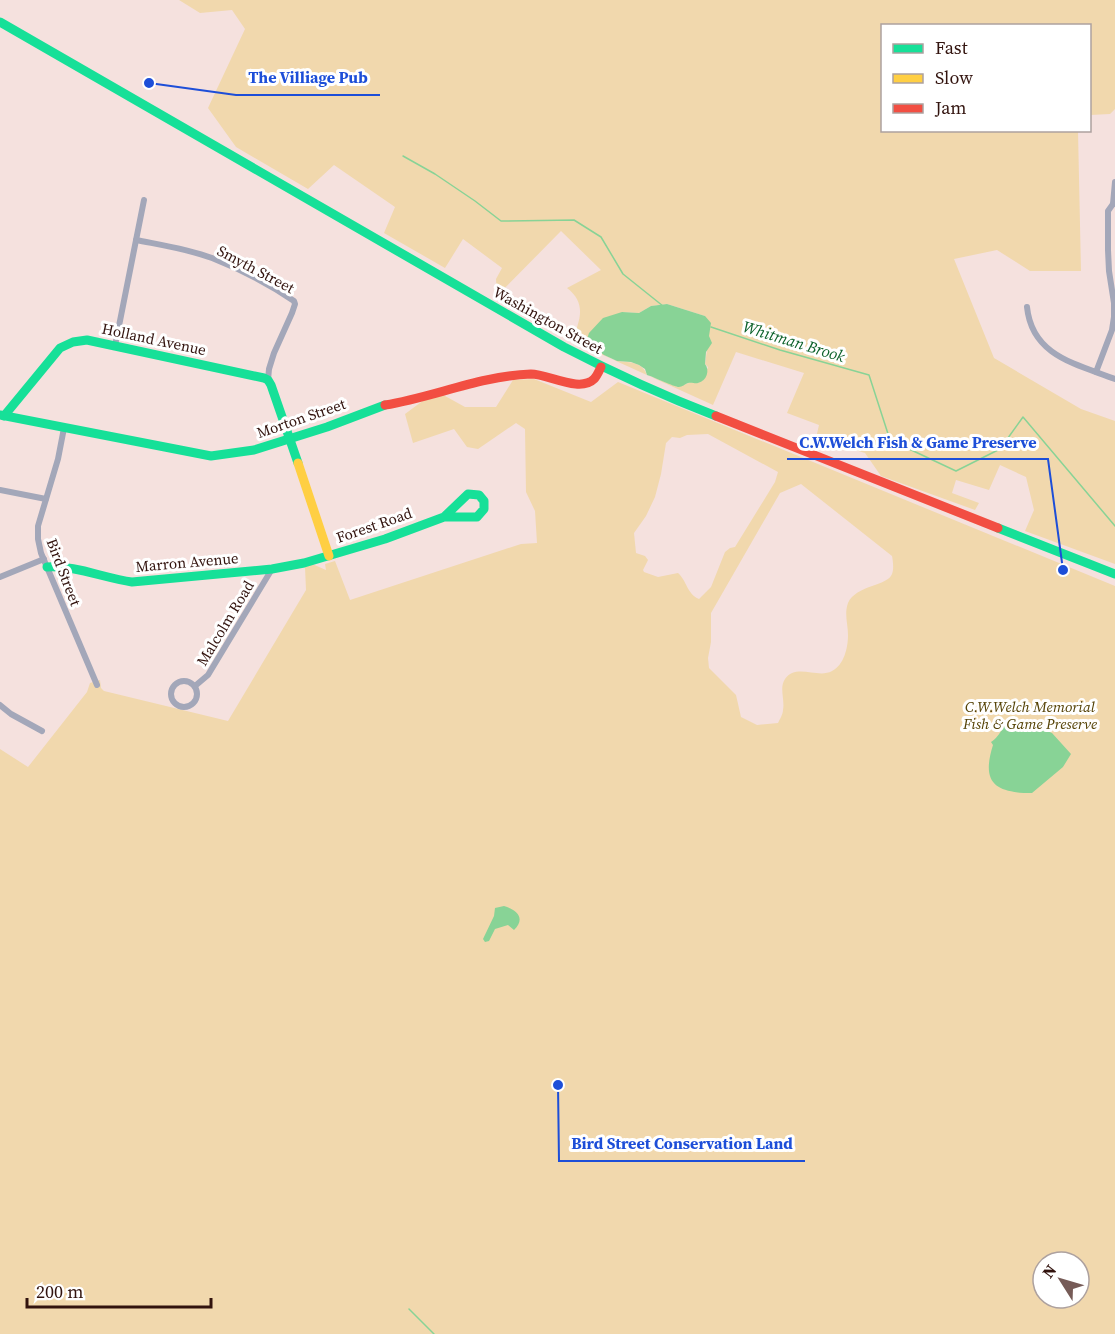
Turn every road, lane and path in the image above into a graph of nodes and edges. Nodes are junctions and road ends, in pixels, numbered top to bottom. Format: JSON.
{"nodes":[{"id":1,"x":0,"y":22,"type":"edge"},
{"id":2,"x":1115,"y":182,"type":"edge"},
{"id":3,"x":144,"y":200,"type":"dead end"},
{"id":4,"x":1114,"y":204,"type":"edge"},
{"id":5,"x":136,"y":240,"type":"junction"},
{"id":6,"x":1027,"y":307,"type":"dead end"},
{"id":7,"x":115,"y":346,"type":"junction"},
{"id":8,"x":601,"y":367,"type":"junction"},
{"id":9,"x":1096,"y":372,"type":"junction"},
{"id":10,"x":1115,"y":379,"type":"edge"},
{"id":11,"x":268,"y":380,"type":"junction"},
{"id":12,"x":2,"y":415,"type":"edge"},
{"id":13,"x":64,"y":428,"type":"junction"},
{"id":14,"x":290,"y":439,"type":"junction"},
{"id":15,"x":0,"y":490,"type":"edge"},
{"id":16,"x":46,"y":499,"type":"junction"},
{"id":17,"x":444,"y":516,"type":"dead end"},
{"id":18,"x":329,"y":556,"type":"junction"},
{"id":19,"x":46,"y":563,"type":"junction"},
{"id":20,"x":272,"y":570,"type":"junction"},
{"id":21,"x":1115,"y":574,"type":"edge"},
{"id":22,"x":0,"y":577,"type":"edge"},
{"id":23,"x":97,"y":685,"type":"dead end"},
{"id":24,"x":195,"y":686,"type":"junction"},
{"id":25,"x":0,"y":705,"type":"edge"},
{"id":26,"x":42,"y":731,"type":"dead end"}],
"edges":[{"from":1,"to":8,"type":"street","name":"Washington Street"},
{"from":2,"to":4,"type":"street"},
{"from":3,"to":5,"type":"street"},
{"from":4,"to":9,"type":"street"},
{"from":5,"to":7,"type":"street"},
{"from":5,"to":11,"type":"street","name":"Smyth Street"},
{"from":6,"to":9,"type":"street"},
{"from":7,"to":11,"type":"street","name":"Holland Avenue"},
{"from":7,"to":12,"type":"street","name":"Holland Avenue"},
{"from":8,"to":14,"type":"street","name":"Morton Street"},
{"from":8,"to":21,"type":"street","name":"Washington Street"},
{"from":9,"to":10,"type":"street"},
{"from":11,"to":14,"type":"street"},
{"from":12,"to":13,"type":"street","name":"Morton Street"},
{"from":13,"to":14,"type":"street","name":"Morton Street"},
{"from":13,"to":16,"type":"street","name":"Bird Street"},
{"from":14,"to":18,"type":"street","name":"Forest Road"},
{"from":15,"to":16,"type":"street"},
{"from":16,"to":19,"type":"street","name":"Bird Street"},
{"from":17,"to":18,"type":"street","name":"Forest Road"},
{"from":18,"to":20,"type":"street","name":"Marron Avenue"},
{"from":19,"to":20,"type":"street","name":"Marron Avenue"},
{"from":19,"to":22,"type":"street"},
{"from":19,"to":23,"type":"street","name":"Bird Street"},
{"from":20,"to":24,"type":"street","name":"Malcolm Road"},
{"from":24,"to":24,"type":"street","name":"Malcolm Road"},
{"from":25,"to":26,"type":"street"}]}
